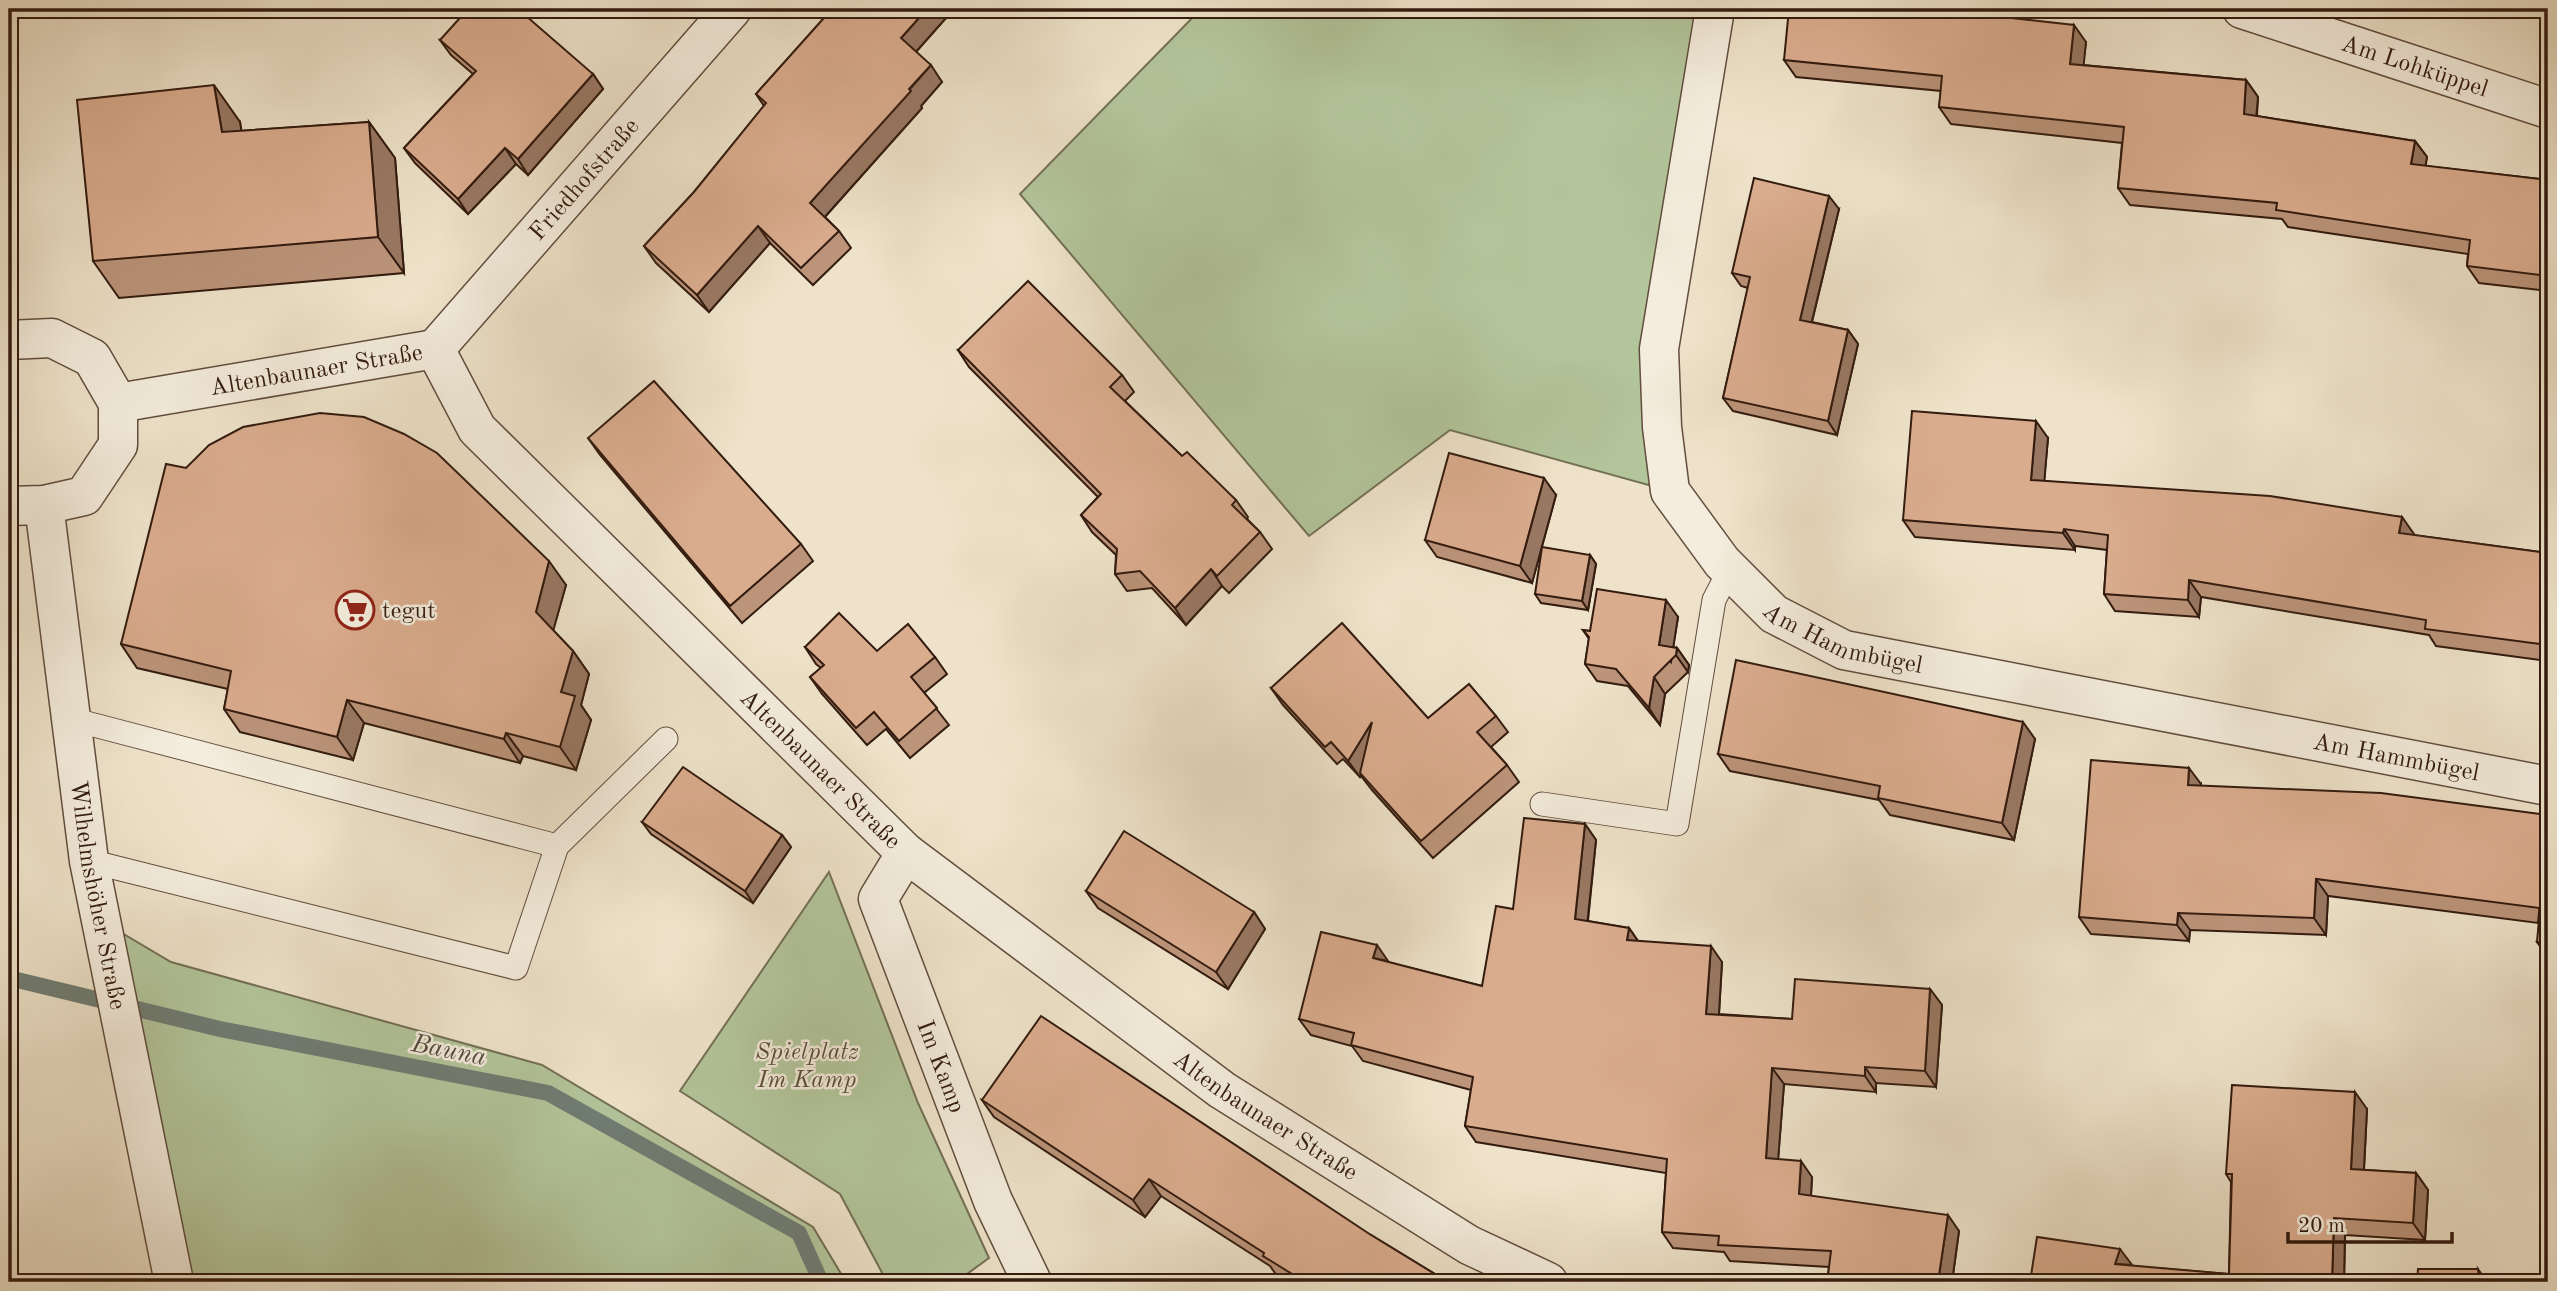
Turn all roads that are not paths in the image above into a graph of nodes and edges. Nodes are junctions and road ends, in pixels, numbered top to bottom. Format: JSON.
{"nodes":[{"id":1,"x":732,"y":9,"type":"edge"},
{"id":2,"x":1714,"y":9,"type":"edge"},
{"id":3,"x":2242,"y":9,"type":"edge"},
{"id":4,"x":2548,"y":109,"type":"edge"},
{"id":5,"x":9,"y":340,"type":"edge"},
{"id":6,"x":435,"y":349,"type":"junction"},
{"id":7,"x":118,"y":403,"type":"junction"},
{"id":8,"x":26,"y":506,"type":"edge"},
{"id":9,"x":1730,"y":569,"type":"junction"},
{"id":10,"x":71,"y":719,"type":"junction"},
{"id":11,"x":666,"y":739,"type":"dead end"},
{"id":12,"x":2548,"y":786,"type":"edge"},
{"id":13,"x":1542,"y":804,"type":"dead end"},
{"id":14,"x":557,"y":846,"type":"junction"},
{"id":15,"x":906,"y":853,"type":"junction"},
{"id":16,"x":89,"y":861,"type":"junction"},
{"id":17,"x":174,"y":1282,"type":"edge"},
{"id":18,"x":1032,"y":1282,"type":"edge"},
{"id":19,"x":1548,"y":1282,"type":"edge"}],
"edges":[{"from":1,"to":6,"type":"street","name":"Friedhofstraße"},
{"from":2,"to":9,"type":"street","name":"Am Hammbügel"},
{"from":3,"to":4,"type":"street","name":"Am Lohküppel"},
{"from":5,"to":7,"type":"street"},
{"from":6,"to":7,"type":"street","name":"Altenbaunaer Straße"},
{"from":6,"to":15,"type":"street","name":"Altenbaunaer Straße"},
{"from":7,"to":8,"type":"street","name":"Wilhelmshöher Straße"},
{"from":8,"to":10,"type":"street","name":"Wilhelmshöher Straße"},
{"from":9,"to":12,"type":"street","name":"Am Hammbügel"},
{"from":9,"to":13,"type":"lane"},
{"from":10,"to":14,"type":"lane"},
{"from":10,"to":16,"type":"street","name":"Wilhelmshöher Straße"},
{"from":11,"to":14,"type":"lane"},
{"from":14,"to":16,"type":"lane"},
{"from":15,"to":18,"type":"street","name":"Im Kamp"},
{"from":15,"to":19,"type":"street","name":"Altenbaunaer Straße"},
{"from":16,"to":17,"type":"street","name":"Wilhelmshöher Straße"}]}
